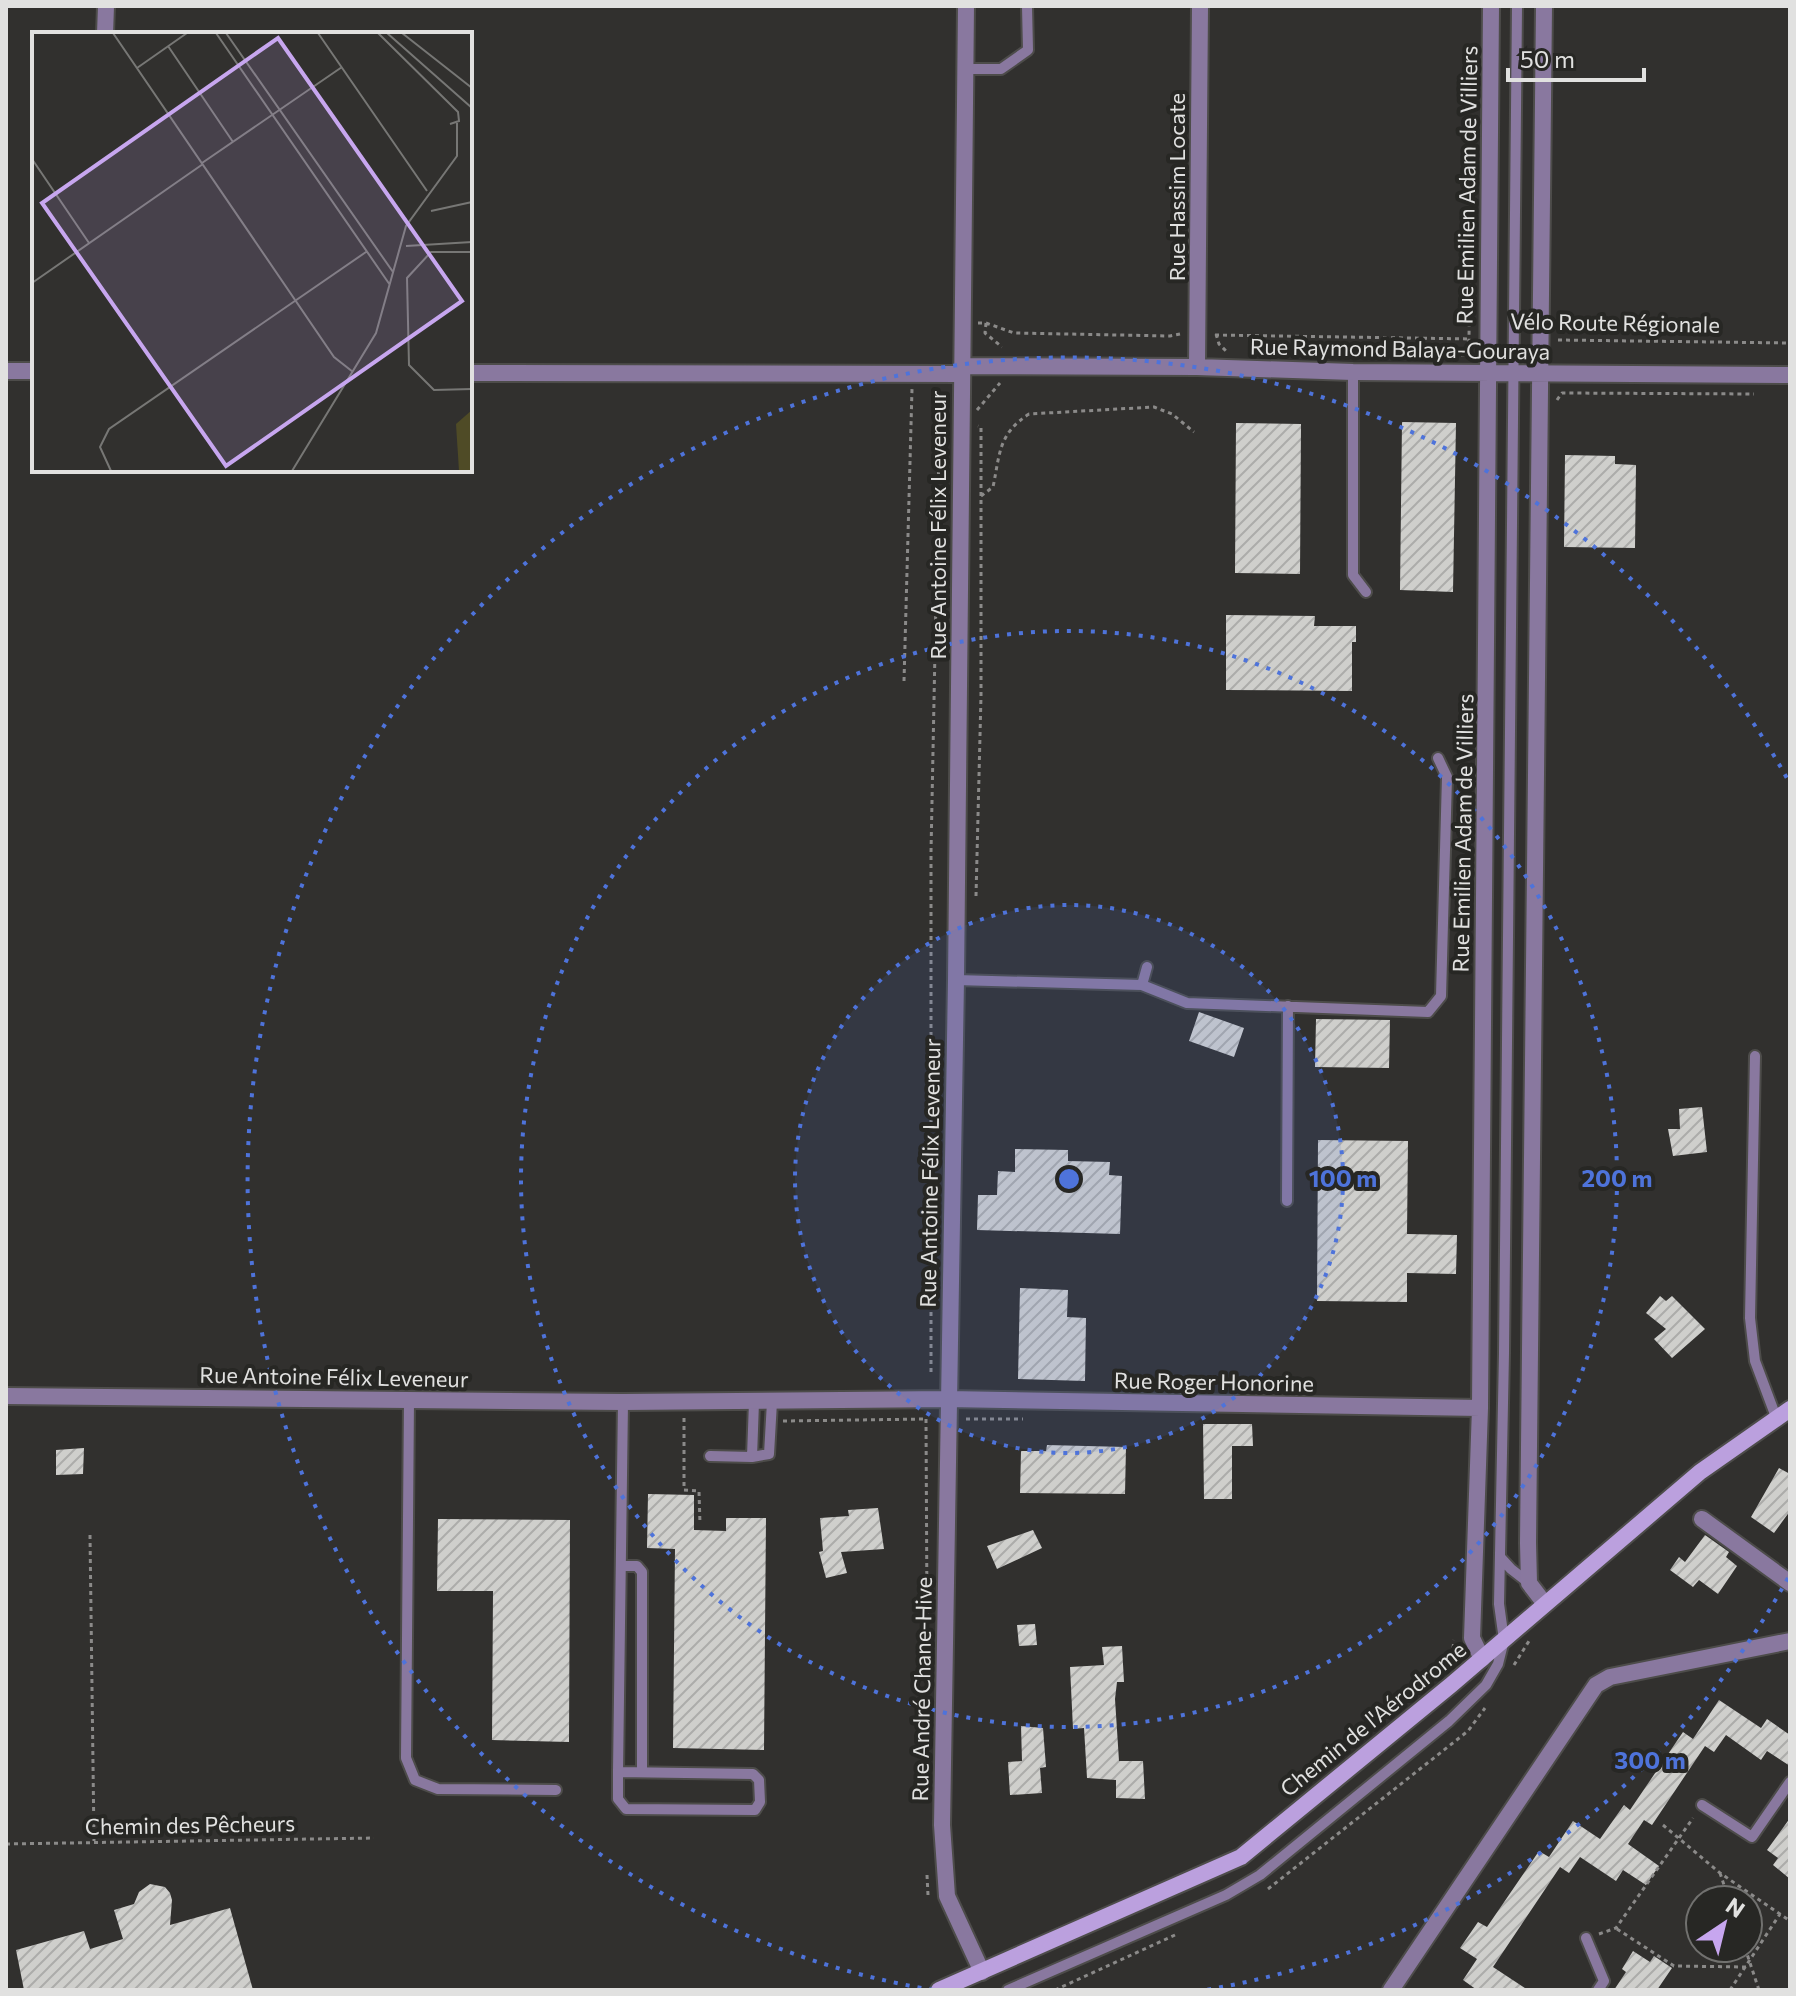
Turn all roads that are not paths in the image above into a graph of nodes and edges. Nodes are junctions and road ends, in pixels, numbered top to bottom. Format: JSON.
{"nodes":[{"id":1,"x":106,"y":6,"type":"edge"},
{"id":2,"x":966,"y":6,"type":"edge"},
{"id":3,"x":1027,"y":6,"type":"edge"},
{"id":4,"x":1200,"y":6,"type":"edge"},
{"id":5,"x":1491,"y":6,"type":"edge"},
{"id":6,"x":1517,"y":6,"type":"edge"},
{"id":7,"x":1544,"y":6,"type":"edge"},
{"id":8,"x":105,"y":32,"type":"edge"},
{"id":9,"x":965,"y":69,"type":"junction"},
{"id":10,"x":1197,"y":367,"type":"junction"},
{"id":11,"x":962,"y":370,"type":"junction"},
{"id":12,"x":6,"y":371,"type":"edge"},
{"id":13,"x":32,"y":371,"type":"edge"},
{"id":14,"x":1353,"y":372,"type":"junction"},
{"id":15,"x":1541,"y":372,"type":"junction"},
{"id":16,"x":472,"y":373,"type":"edge"},
{"id":17,"x":1513,"y":373,"type":"junction"},
{"id":18,"x":1489,"y":374,"type":"junction"},
{"id":19,"x":1790,"y":375,"type":"edge"},
{"id":20,"x":1366,"y":592,"type":"dead end"},
{"id":21,"x":1438,"y":758,"type":"dead end"},
{"id":22,"x":1147,"y":967,"type":"dead end"},
{"id":23,"x":956,"y":980,"type":"junction"},
{"id":24,"x":1142,"y":985,"type":"junction"},
{"id":25,"x":1288,"y":1006,"type":"junction"},
{"id":26,"x":1755,"y":1056,"type":"dead end"},
{"id":27,"x":1287,"y":1201,"type":"dead end"},
{"id":28,"x":6,"y":1396,"type":"edge"},
{"id":29,"x":948,"y":1399,"type":"junction"},
{"id":30,"x":409,"y":1400,"type":"junction"},
{"id":31,"x":623,"y":1402,"type":"junction"},
{"id":32,"x":754,"y":1402,"type":"junction"},
{"id":33,"x":772,"y":1402,"type":"junction"},
{"id":34,"x":1480,"y":1408,"type":"junction"},
{"id":35,"x":1783,"y":1413,"type":"edge"},
{"id":36,"x":710,"y":1456,"type":"dead end"},
{"id":37,"x":752,"y":1457,"type":"junction"},
{"id":38,"x":1702,"y":1519,"type":"dead end"},
{"id":39,"x":1500,"y":1557,"type":"junction"},
{"id":40,"x":621,"y":1566,"type":"junction"},
{"id":41,"x":1529,"y":1583,"type":"junction"},
{"id":42,"x":1790,"y":1583,"type":"edge"},
{"id":43,"x":1545,"y":1604,"type":"junction"},
{"id":44,"x":1504,"y":1640,"type":"junction"},
{"id":45,"x":1790,"y":1641,"type":"edge"},
{"id":46,"x":1482,"y":1659,"type":"junction"},
{"id":47,"x":618,"y":1772,"type":"junction"},
{"id":48,"x":642,"y":1772,"type":"junction"},
{"id":49,"x":1790,"y":1782,"type":"edge"},
{"id":50,"x":556,"y":1790,"type":"dead end"},
{"id":51,"x":1702,"y":1805,"type":"road end"},
{"id":52,"x":1586,"y":1938,"type":"road end"},
{"id":53,"x":982,"y":1972,"type":"junction"},
{"id":54,"x":939,"y":1990,"type":"edge"},
{"id":55,"x":1008,"y":1990,"type":"edge"},
{"id":56,"x":1391,"y":1990,"type":"edge"},
{"id":57,"x":1598,"y":1990,"type":"edge"}],
"edges":[{"from":1,"to":8,"type":"street"},
{"from":2,"to":9,"type":"street","name":"Rue Antoine Félix Leveneur"},
{"from":3,"to":9,"type":"lane"},
{"from":4,"to":10,"type":"street","name":"Rue Hassim Locate"},
{"from":5,"to":18,"type":"street","name":"Rue Emilien Adam de Villiers"},
{"from":6,"to":17,"type":"lane"},
{"from":7,"to":15,"type":"street"},
{"from":9,"to":11,"type":"street","name":"Rue Antoine Félix Leveneur"},
{"from":10,"to":11,"type":"street","name":"Rue Raymond Balaya-Gouraya"},
{"from":10,"to":14,"type":"street","name":"Rue Raymond Balaya-Gouraya"},
{"from":11,"to":16,"type":"street","name":"Rue Raymond Balaya-Gouraya"},
{"from":11,"to":23,"type":"street","name":"Rue Antoine Félix Leveneur"},
{"from":12,"to":13,"type":"street"},
{"from":14,"to":18,"type":"street","name":"Rue Raymond Balaya-Gouraya"},
{"from":14,"to":20,"type":"lane"},
{"from":15,"to":17,"type":"street","name":"Rue Raymond Balaya-Gouraya"},
{"from":15,"to":19,"type":"street","name":"Rue Raymond Balaya-Gouraya"},
{"from":15,"to":41,"type":"street"},
{"from":17,"to":18,"type":"street","name":"Rue Raymond Balaya-Gouraya"},
{"from":17,"to":39,"type":"lane"},
{"from":18,"to":34,"type":"street","name":"Rue Emilien Adam de Villiers"},
{"from":21,"to":25,"type":"lane"},
{"from":22,"to":24,"type":"lane"},
{"from":23,"to":24,"type":"lane"},
{"from":23,"to":29,"type":"street","name":"Rue Antoine Félix Leveneur"},
{"from":24,"to":25,"type":"lane"},
{"from":25,"to":27,"type":"lane"},
{"from":26,"to":35,"type":"lane"},
{"from":28,"to":30,"type":"street","name":"Rue Antoine Félix Leveneur"},
{"from":29,"to":33,"type":"street","name":"Rue Antoine Félix Leveneur"},
{"from":29,"to":34,"type":"street","name":"Rue Roger Honorine"},
{"from":29,"to":53,"type":"street","name":"Rue André Chane-Hive"},
{"from":30,"to":31,"type":"street","name":"Rue Antoine Félix Leveneur"},
{"from":30,"to":50,"type":"lane"},
{"from":31,"to":32,"type":"street","name":"Rue Antoine Félix Leveneur"},
{"from":31,"to":40,"type":"lane"},
{"from":32,"to":33,"type":"street","name":"Rue Antoine Félix Leveneur"},
{"from":32,"to":37,"type":"lane"},
{"from":33,"to":37,"type":"lane"},
{"from":34,"to":46,"type":"street","name":"Rue Emilien Adam de Villiers"},
{"from":35,"to":43,"type":"main road","name":"Chemin de l'Aérodrome"},
{"from":36,"to":37,"type":"lane"},
{"from":38,"to":42,"type":"street"},
{"from":39,"to":41,"type":"lane"},
{"from":39,"to":44,"type":"lane"},
{"from":40,"to":47,"type":"lane"},
{"from":40,"to":48,"type":"lane"},
{"from":41,"to":43,"type":"street"},
{"from":43,"to":44,"type":"main road","name":"Chemin de l'Aérodrome"},
{"from":44,"to":46,"type":"main road","name":"Chemin de l'Aérodrome"},
{"from":44,"to":55,"type":"lane"},
{"from":45,"to":56,"type":"street"},
{"from":46,"to":53,"type":"main road","name":"Chemin de l'Aérodrome"},
{"from":47,"to":48,"type":"lane"},
{"from":47,"to":48,"type":"lane"},
{"from":49,"to":51,"type":"lane"},
{"from":52,"to":57,"type":"lane"},
{"from":53,"to":54,"type":"main road","name":"Chemin de l'Aérodrome"}]}
